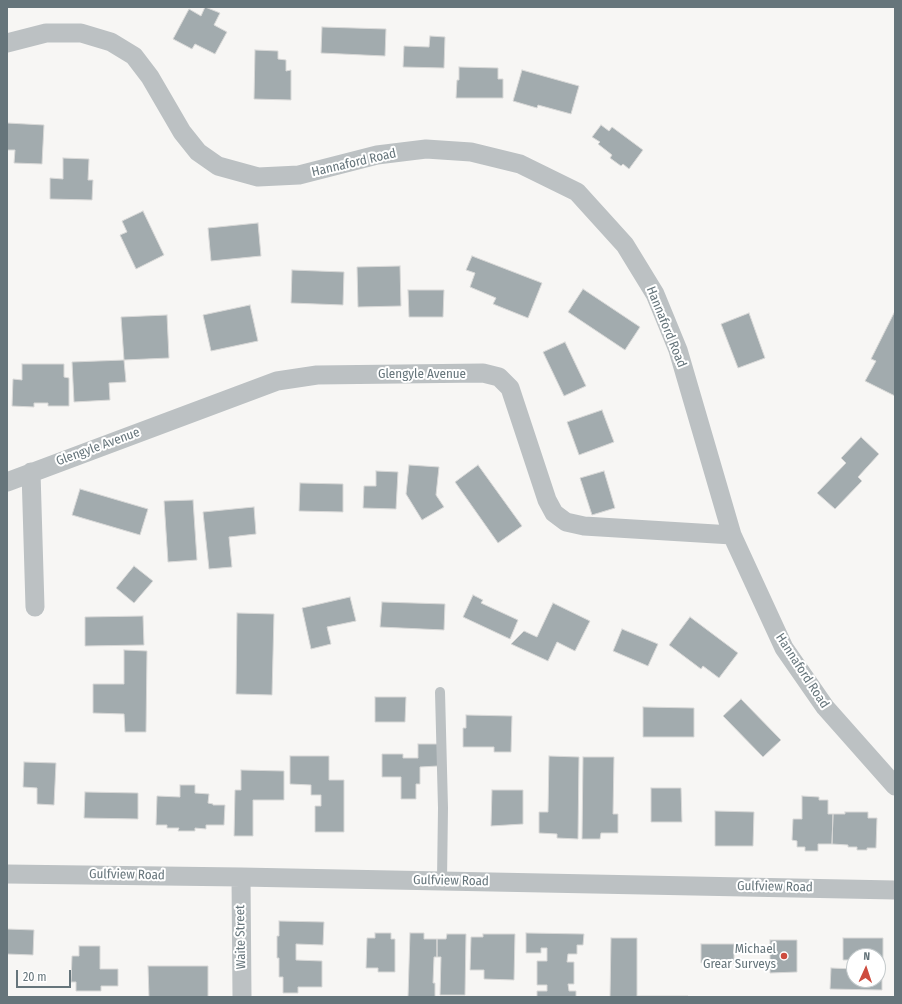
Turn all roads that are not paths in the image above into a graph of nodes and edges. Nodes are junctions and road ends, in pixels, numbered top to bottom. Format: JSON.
{"nodes":[{"id":1,"x":7,"y":43,"type":"edge"},
{"id":2,"x":31,"y":472,"type":"junction"},
{"id":3,"x":7,"y":482,"type":"edge"},
{"id":4,"x":732,"y":535,"type":"junction"},
{"id":5,"x":35,"y":607,"type":"dead end"},
{"id":6,"x":440,"y":692,"type":"dead end"},
{"id":7,"x":895,"y":786,"type":"edge"},
{"id":8,"x":7,"y":874,"type":"edge"},
{"id":9,"x":240,"y":877,"type":"junction"},
{"id":10,"x":442,"y":880,"type":"junction"},
{"id":11,"x":895,"y":890,"type":"edge"},
{"id":12,"x":242,"y":997,"type":"edge"}],
"edges":[{"from":1,"to":4,"type":"street","name":"Hannaford Road"},
{"from":2,"to":3,"type":"street","name":"Glengyle Avenue"},
{"from":2,"to":4,"type":"street","name":"Glengyle Avenue"},
{"from":2,"to":5,"type":"street"},
{"from":4,"to":7,"type":"street","name":"Hannaford Road"},
{"from":6,"to":10,"type":"lane"},
{"from":8,"to":9,"type":"street","name":"Gulfview Road"},
{"from":9,"to":10,"type":"street","name":"Gulfview Road"},
{"from":9,"to":12,"type":"street","name":"Waite Street"},
{"from":10,"to":11,"type":"street","name":"Gulfview Road"}]}
